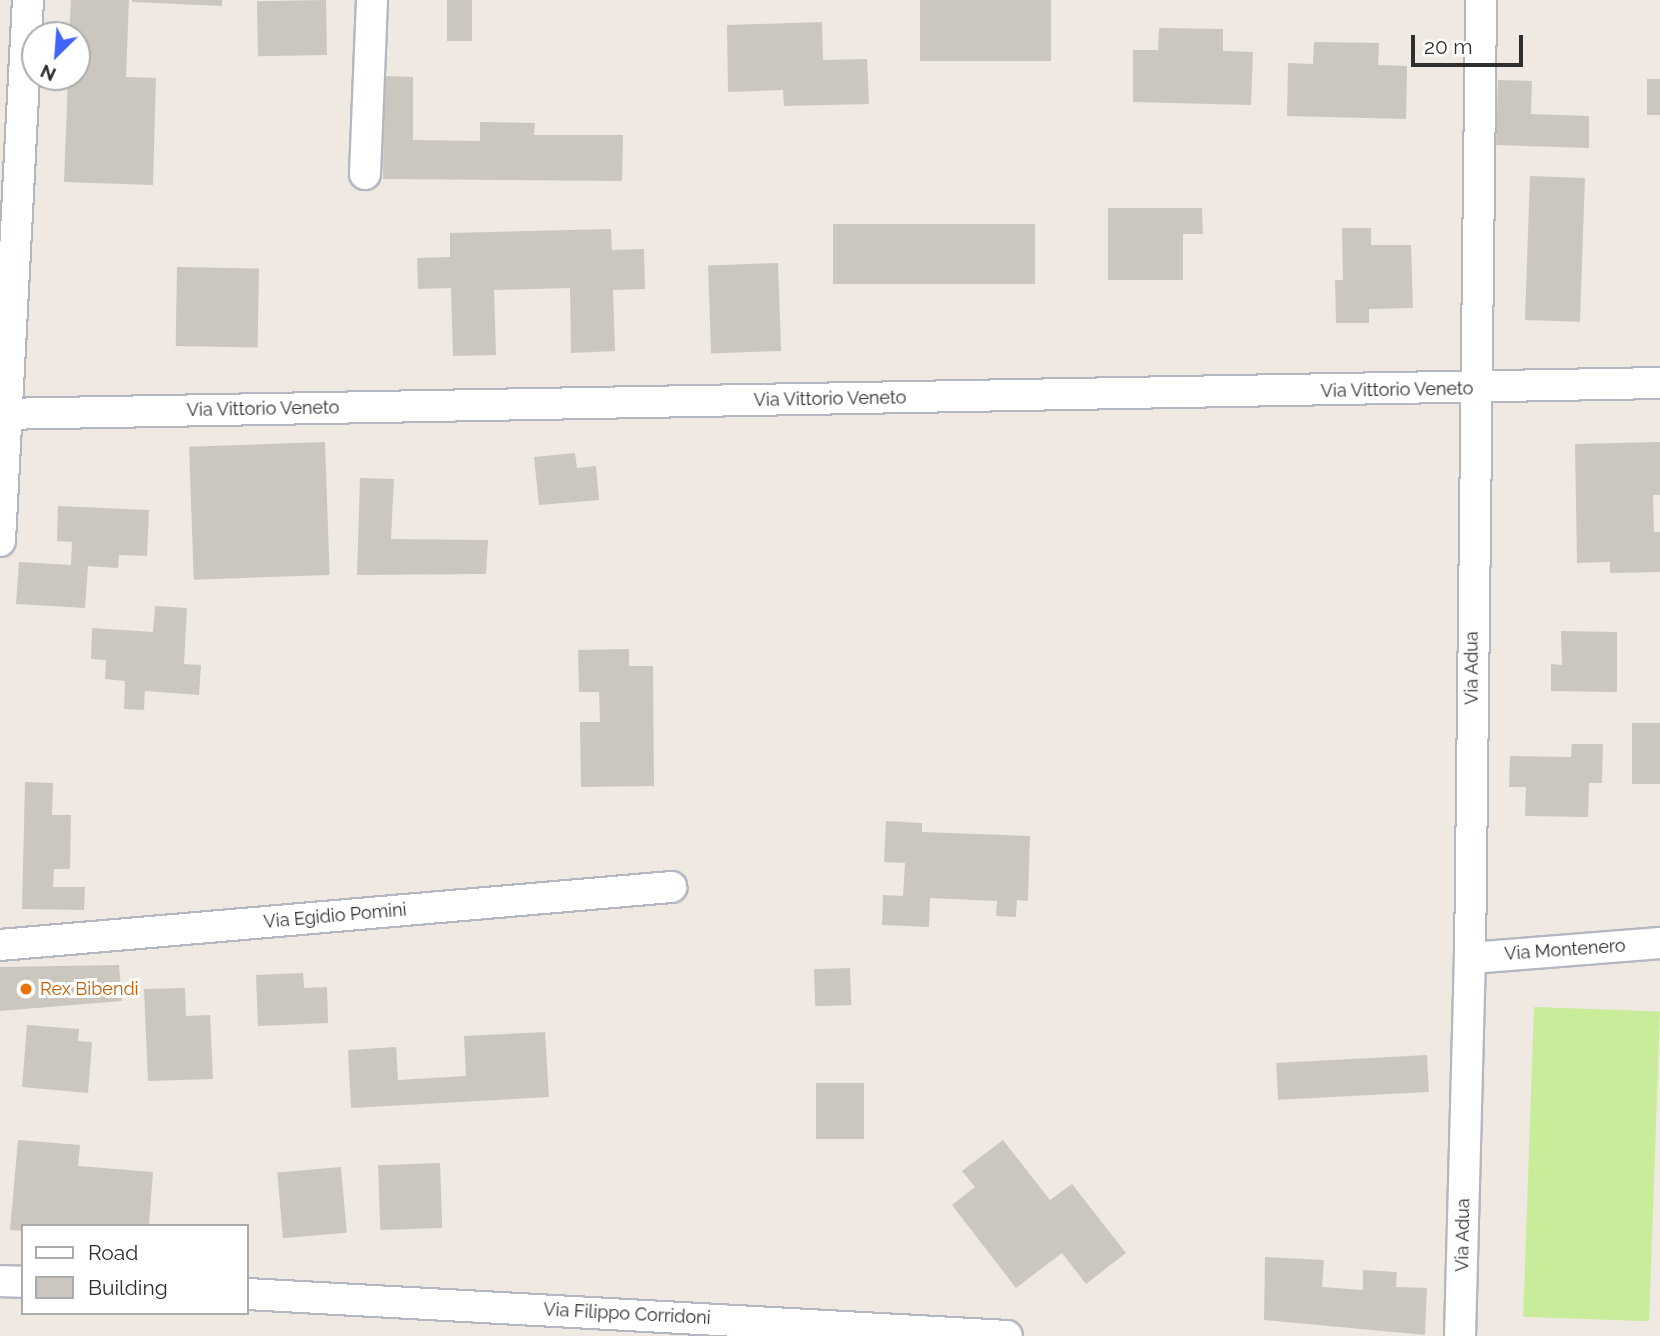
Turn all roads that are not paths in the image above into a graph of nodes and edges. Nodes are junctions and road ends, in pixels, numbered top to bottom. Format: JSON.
{"nodes":[{"id":1,"x":27,"y":0,"type":"edge"},
{"id":2,"x":372,"y":0,"type":"edge"},
{"id":3,"x":1481,"y":0,"type":"edge"},
{"id":4,"x":365,"y":174,"type":"dead end"},
{"id":5,"x":1660,"y":383,"type":"edge"},
{"id":6,"x":1475,"y":388,"type":"junction"},
{"id":7,"x":3,"y":414,"type":"edge"},
{"id":8,"x":0,"y":541,"type":"edge"},
{"id":9,"x":671,"y":887,"type":"dead end"},
{"id":10,"x":1660,"y":943,"type":"edge"},
{"id":11,"x":0,"y":945,"type":"edge"},
{"id":12,"x":1470,"y":957,"type":"junction"},
{"id":13,"x":0,"y":1281,"type":"edge"},
{"id":14,"x":21,"y":1282,"type":"edge"},
{"id":15,"x":248,"y":1294,"type":"edge"},
{"id":16,"x":1007,"y":1336,"type":"edge"},
{"id":17,"x":1460,"y":1336,"type":"edge"}],
"edges":[{"from":1,"to":7,"type":"street"},
{"from":2,"to":4,"type":"street"},
{"from":3,"to":6,"type":"street","name":"Via Adua"},
{"from":5,"to":6,"type":"street","name":"Via Vittorio Veneto"},
{"from":6,"to":7,"type":"street","name":"Via Vittorio Veneto"},
{"from":6,"to":12,"type":"street","name":"Via Adua"},
{"from":7,"to":8,"type":"street"},
{"from":9,"to":11,"type":"street","name":"Via Egidio Pomini"},
{"from":10,"to":12,"type":"street","name":"Via Montenero"},
{"from":12,"to":17,"type":"street","name":"Via Adua"},
{"from":13,"to":14,"type":"street"},
{"from":15,"to":16,"type":"street","name":"Via Filippo Corridoni"}]}
